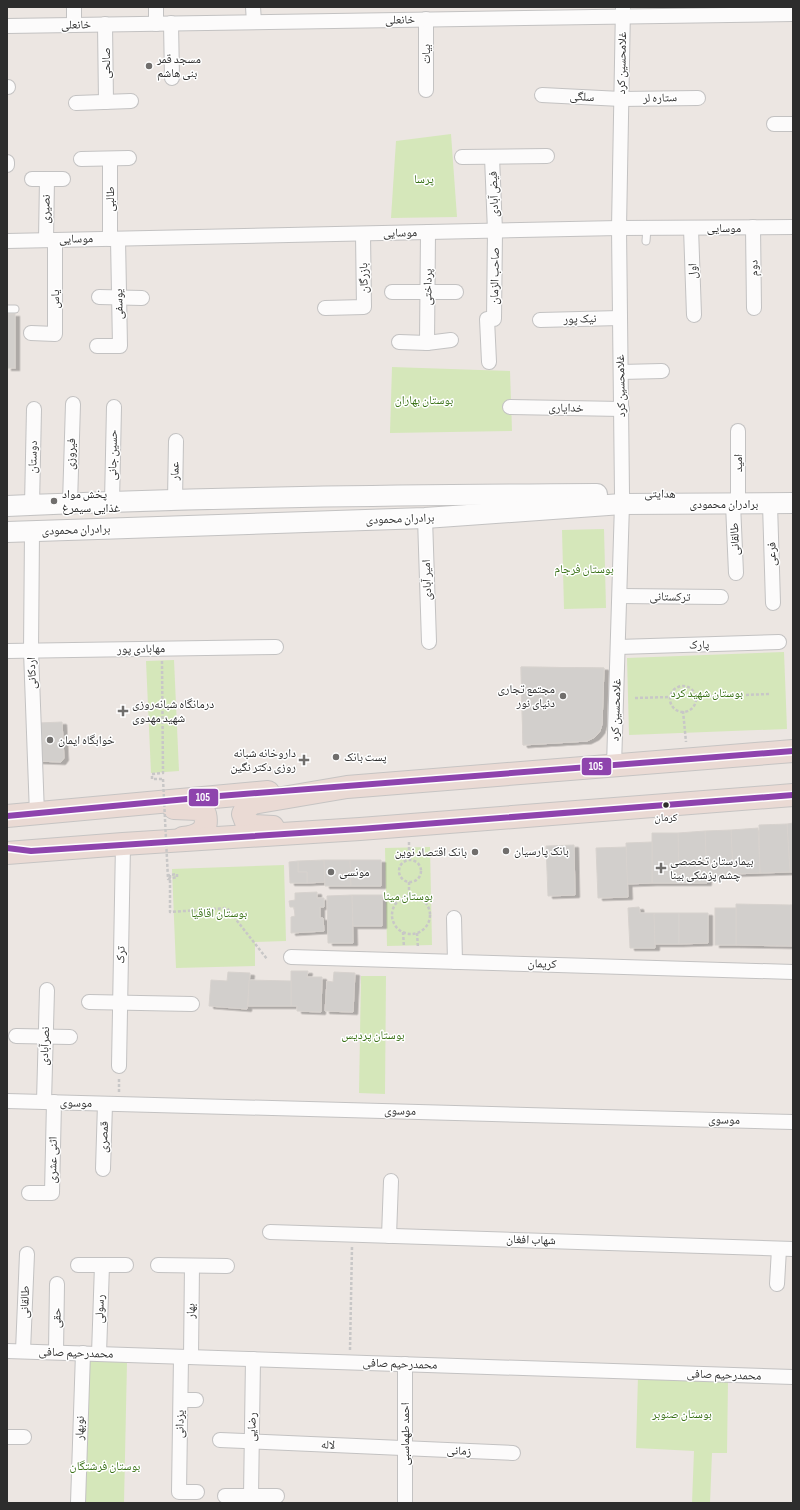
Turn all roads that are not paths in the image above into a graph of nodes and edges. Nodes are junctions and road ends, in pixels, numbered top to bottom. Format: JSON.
{"nodes":[{"id":1,"x":74,"y":7,"type":"edge"},
{"id":2,"x":156,"y":7,"type":"edge"},
{"id":3,"x":253,"y":7,"type":"edge"},
{"id":4,"x":623,"y":11,"type":"edge"},
{"id":5,"x":793,"y":14,"type":"edge"},
{"id":6,"x":426,"y":19,"type":"junction"},
{"id":7,"x":254,"y":22,"type":"junction"},
{"id":8,"x":171,"y":23,"type":"junction"},
{"id":9,"x":106,"y":24,"type":"junction"},
{"id":10,"x":156,"y":24,"type":"junction"},
{"id":11,"x":74,"y":25,"type":"junction"},
{"id":12,"x":7,"y":26,"type":"edge"},
{"id":13,"x":172,"y":78,"type":"dead end"},
{"id":14,"x":426,"y":90,"type":"dead end"},
{"id":15,"x":542,"y":95,"type":"dead end"},
{"id":16,"x":698,"y":98,"type":"dead end"},
{"id":17,"x":621,"y":99,"type":"junction"},
{"id":18,"x":132,"y":101,"type":"dead end"},
{"id":19,"x":106,"y":102,"type":"junction"},
{"id":20,"x":76,"y":103,"type":"dead end"},
{"id":21,"x":774,"y":124,"type":"dead end"},
{"id":22,"x":793,"y":124,"type":"edge"},
{"id":23,"x":547,"y":156,"type":"dead end"},
{"id":24,"x":462,"y":157,"type":"dead end"},
{"id":25,"x":492,"y":157,"type":"junction"},
{"id":26,"x":129,"y":158,"type":"dead end"},
{"id":27,"x":81,"y":159,"type":"dead end"},
{"id":28,"x":110,"y":159,"type":"junction"},
{"id":29,"x":32,"y":179,"type":"dead end"},
{"id":30,"x":47,"y":179,"type":"junction"},
{"id":31,"x":63,"y":179,"type":"dead end"},
{"id":32,"x":753,"y":227,"type":"junction"},
{"id":33,"x":793,"y":227,"type":"edge"},
{"id":34,"x":619,"y":228,"type":"junction"},
{"id":35,"x":691,"y":228,"type":"junction"},
{"id":36,"x":495,"y":231,"type":"junction"},
{"id":37,"x":428,"y":232,"type":"junction"},
{"id":38,"x":363,"y":234,"type":"junction"},
{"id":39,"x":114,"y":239,"type":"junction"},
{"id":40,"x":50,"y":240,"type":"junction"},
{"id":41,"x":7,"y":241,"type":"edge"},
{"id":42,"x":428,"y":291,"type":"junction"},
{"id":43,"x":392,"y":292,"type":"dead end"},
{"id":44,"x":456,"y":292,"type":"dead end"},
{"id":45,"x":99,"y":297,"type":"dead end"},
{"id":46,"x":119,"y":298,"type":"junction"},
{"id":47,"x":142,"y":298,"type":"dead end"},
{"id":48,"x":325,"y":308,"type":"dead end"},
{"id":49,"x":754,"y":308,"type":"dead end"},
{"id":50,"x":7,"y":309,"type":"edge"},
{"id":51,"x":15,"y":309,"type":"dead end"},
{"id":52,"x":694,"y":315,"type":"dead end"},
{"id":53,"x":620,"y":318,"type":"junction"},
{"id":54,"x":540,"y":320,"type":"dead end"},
{"id":55,"x":31,"y":333,"type":"dead end"},
{"id":56,"x":451,"y":340,"type":"dead end"},
{"id":57,"x":399,"y":342,"type":"dead end"},
{"id":58,"x":427,"y":343,"type":"junction"},
{"id":59,"x":98,"y":346,"type":"dead end"},
{"id":60,"x":489,"y":362,"type":"dead end"},
{"id":61,"x":662,"y":371,"type":"dead end"},
{"id":62,"x":621,"y":372,"type":"junction"},
{"id":63,"x":73,"y":404,"type":"dead end"},
{"id":64,"x":114,"y":407,"type":"dead end"},
{"id":65,"x":510,"y":407,"type":"dead end"},
{"id":66,"x":34,"y":409,"type":"dead end"},
{"id":67,"x":622,"y":409,"type":"junction"},
{"id":68,"x":738,"y":432,"type":"dead end"},
{"id":69,"x":176,"y":441,"type":"dead end"},
{"id":70,"x":793,"y":495,"type":"edge"},
{"id":71,"x":622,"y":499,"type":"junction"},
{"id":72,"x":175,"y":500,"type":"junction"},
{"id":73,"x":736,"y":500,"type":"junction"},
{"id":74,"x":112,"y":502,"type":"junction"},
{"id":75,"x":70,"y":503,"type":"junction"},
{"id":76,"x":793,"y":503,"type":"edge"},
{"id":77,"x":770,"y":504,"type":"junction"},
{"id":78,"x":32,"y":505,"type":"junction"},
{"id":79,"x":7,"y":506,"type":"edge"},
{"id":80,"x":425,"y":518,"type":"junction"},
{"id":81,"x":7,"y":532,"type":"edge"},
{"id":82,"x":32,"y":532,"type":"junction"},
{"id":83,"x":736,"y":573,"type":"dead end"},
{"id":84,"x":620,"y":596,"type":"junction"},
{"id":85,"x":721,"y":597,"type":"dead end"},
{"id":86,"x":773,"y":603,"type":"dead end"},
{"id":87,"x":429,"y":642,"type":"dead end"},
{"id":88,"x":779,"y":642,"type":"dead end"},
{"id":89,"x":276,"y":647,"type":"dead end"},
{"id":90,"x":618,"y":648,"type":"junction"},
{"id":91,"x":7,"y":651,"type":"edge"},
{"id":92,"x":31,"y":651,"type":"junction"},
{"id":93,"x":793,"y":751,"type":"edge"},
{"id":94,"x":614,"y":766,"type":"junction"},
{"id":95,"x":348,"y":787,"type":"junction"},
{"id":96,"x":793,"y":795,"type":"edge"},
{"id":97,"x":122,"y":805,"type":"junction"},
{"id":98,"x":37,"y":814,"type":"junction"},
{"id":99,"x":7,"y":816,"type":"edge"},
{"id":100,"x":360,"y":829,"type":"junction"},
{"id":101,"x":122,"y":844,"type":"junction"},
{"id":102,"x":7,"y":848,"type":"edge"},
{"id":103,"x":31,"y":851,"type":"junction"},
{"id":104,"x":7,"y":853,"type":"edge"},
{"id":105,"x":454,"y":918,"type":"dead end"},
{"id":106,"x":291,"y":957,"type":"dead end"},
{"id":107,"x":455,"y":962,"type":"junction"},
{"id":108,"x":793,"y":972,"type":"edge"},
{"id":109,"x":47,"y":990,"type":"dead end"},
{"id":110,"x":89,"y":1002,"type":"dead end"},
{"id":111,"x":120,"y":1002,"type":"junction"},
{"id":112,"x":192,"y":1004,"type":"dead end"},
{"id":113,"x":16,"y":1036,"type":"dead end"},
{"id":114,"x":46,"y":1037,"type":"junction"},
{"id":115,"x":70,"y":1037,"type":"dead end"},
{"id":116,"x":120,"y":1066,"type":"road end"},
{"id":117,"x":7,"y":1101,"type":"edge"},
{"id":118,"x":49,"y":1102,"type":"junction"},
{"id":119,"x":105,"y":1104,"type":"junction"},
{"id":120,"x":793,"y":1122,"type":"edge"},
{"id":121,"x":103,"y":1169,"type":"dead end"},
{"id":122,"x":392,"y":1181,"type":"dead end"},
{"id":123,"x":28,"y":1193,"type":"dead end"},
{"id":124,"x":270,"y":1232,"type":"dead end"},
{"id":125,"x":389,"y":1236,"type":"junction"},
{"id":126,"x":779,"y":1249,"type":"junction"},
{"id":127,"x":793,"y":1249,"type":"edge"},
{"id":128,"x":27,"y":1254,"type":"dead end"},
{"id":129,"x":78,"y":1265,"type":"dead end"},
{"id":130,"x":102,"y":1265,"type":"junction"},
{"id":131,"x":126,"y":1265,"type":"dead end"},
{"id":132,"x":158,"y":1265,"type":"dead end"},
{"id":133,"x":192,"y":1266,"type":"junction"},
{"id":134,"x":227,"y":1266,"type":"dead end"},
{"id":135,"x":57,"y":1284,"type":"dead end"},
{"id":136,"x":777,"y":1284,"type":"dead end"},
{"id":137,"x":7,"y":1351,"type":"edge"},
{"id":138,"x":23,"y":1351,"type":"junction"},
{"id":139,"x":56,"y":1352,"type":"junction"},
{"id":140,"x":83,"y":1353,"type":"junction"},
{"id":141,"x":99,"y":1354,"type":"junction"},
{"id":142,"x":186,"y":1357,"type":"junction"},
{"id":143,"x":253,"y":1359,"type":"junction"},
{"id":144,"x":405,"y":1364,"type":"junction"},
{"id":145,"x":793,"y":1377,"type":"edge"},
{"id":146,"x":180,"y":1400,"type":"junction"},
{"id":147,"x":196,"y":1400,"type":"dead end"},
{"id":148,"x":7,"y":1437,"type":"edge"},
{"id":149,"x":24,"y":1437,"type":"dead end"},
{"id":150,"x":220,"y":1440,"type":"dead end"},
{"id":151,"x":252,"y":1441,"type":"junction"},
{"id":152,"x":405,"y":1448,"type":"junction"},
{"id":153,"x":513,"y":1453,"type":"dead end"},
{"id":154,"x":197,"y":1492,"type":"dead end"},
{"id":155,"x":225,"y":1496,"type":"dead end"},
{"id":156,"x":251,"y":1496,"type":"junction"},
{"id":157,"x":277,"y":1496,"type":"dead end"},
{"id":158,"x":78,"y":1503,"type":"edge"},
{"id":159,"x":405,"y":1503,"type":"edge"}],
"edges":[{"from":1,"to":11,"type":"street"},
{"from":2,"to":10,"type":"street"},
{"from":3,"to":7,"type":"street"},
{"from":4,"to":5,"type":"street","name":"خانعلی"},
{"from":4,"to":6,"type":"street","name":"خانعلی"},
{"from":4,"to":17,"type":"street","name":"غلامحسین کرد"},
{"from":6,"to":7,"type":"street","name":"خانعلی"},
{"from":6,"to":14,"type":"street","name":"بیات"},
{"from":7,"to":8,"type":"street","name":"خانعلی"},
{"from":8,"to":10,"type":"street","name":"خانعلی"},
{"from":8,"to":13,"type":"street"},
{"from":9,"to":10,"type":"street","name":"خانعلی"},
{"from":9,"to":11,"type":"street","name":"خانعلی"},
{"from":9,"to":19,"type":"street","name":"صالحی"},
{"from":11,"to":12,"type":"street","name":"خانعلی"},
{"from":15,"to":17,"type":"street","name":"سلگی"},
{"from":16,"to":17,"type":"street","name":"ستاره لر"},
{"from":17,"to":34,"type":"street","name":"غلامحسین کرد"},
{"from":18,"to":19,"type":"street"},
{"from":19,"to":20,"type":"street"},
{"from":21,"to":22,"type":"street"},
{"from":23,"to":25,"type":"street"},
{"from":24,"to":25,"type":"street"},
{"from":25,"to":36,"type":"street","name":"فیض آبادی"},
{"from":26,"to":28,"type":"street"},
{"from":27,"to":28,"type":"street"},
{"from":28,"to":39,"type":"street","name":"طالبی"},
{"from":29,"to":30,"type":"street"},
{"from":30,"to":31,"type":"street"},
{"from":30,"to":40,"type":"street","name":"نصیری"},
{"from":32,"to":33,"type":"street","name":"موسایی"},
{"from":32,"to":35,"type":"street","name":"موسایی"},
{"from":32,"to":49,"type":"street","name":"دوم"},
{"from":34,"to":35,"type":"street","name":"موسایی"},
{"from":34,"to":36,"type":"street","name":"موسایی"},
{"from":34,"to":53,"type":"street","name":"غلامحسین کرد"},
{"from":35,"to":52,"type":"street","name":"اول"},
{"from":36,"to":37,"type":"street","name":"موسایی"},
{"from":36,"to":60,"type":"street","name":"صاحب الزمان"},
{"from":37,"to":38,"type":"street","name":"موسایی"},
{"from":37,"to":42,"type":"street","name":"پرداختی"},
{"from":38,"to":39,"type":"street","name":"موسایی"},
{"from":38,"to":48,"type":"street","name":"بازرگان"},
{"from":39,"to":40,"type":"street","name":"موسایی"},
{"from":39,"to":46,"type":"street","name":"یوسفی"},
{"from":40,"to":41,"type":"street","name":"موسایی"},
{"from":40,"to":55,"type":"street","name":"یاس"},
{"from":42,"to":43,"type":"street"},
{"from":42,"to":44,"type":"street"},
{"from":42,"to":58,"type":"street","name":"پرداختی"},
{"from":45,"to":46,"type":"street"},
{"from":46,"to":47,"type":"street"},
{"from":46,"to":59,"type":"street","name":"یوسفی"},
{"from":50,"to":51,"type":"lane"},
{"from":53,"to":54,"type":"street","name":"نیک پور"},
{"from":53,"to":62,"type":"street","name":"غلامحسین کرد"},
{"from":56,"to":58,"type":"street"},
{"from":57,"to":58,"type":"street"},
{"from":61,"to":62,"type":"street"},
{"from":62,"to":67,"type":"street","name":"غلامحسین کرد"},
{"from":63,"to":75,"type":"street","name":"فیروزی"},
{"from":64,"to":74,"type":"street","name":"حسین جانی"},
{"from":65,"to":67,"type":"street","name":"خدایاری"},
{"from":66,"to":78,"type":"street","name":"دوستان"},
{"from":67,"to":71,"type":"street","name":"غلامحسین کرد"},
{"from":68,"to":73,"type":"street","name":"امید"},
{"from":69,"to":72,"type":"street","name":"عمار"},
{"from":70,"to":73,"type":"main road","name":"هدایتی"},
{"from":71,"to":72,"type":"main road","name":"برادران محمودی"},
{"from":71,"to":73,"type":"main road","name":"هدایتی"},
{"from":71,"to":80,"type":"main road","name":"برادران محمودی"},
{"from":71,"to":84,"type":"street","name":"غلامحسین کرد"},
{"from":72,"to":74,"type":"main road","name":"برادران محمودی"},
{"from":73,"to":77,"type":"main road","name":"برادران محمودی"},
{"from":73,"to":83,"type":"street","name":"طالقانی"},
{"from":74,"to":75,"type":"main road","name":"برادران محمودی"},
{"from":75,"to":78,"type":"main road","name":"برادران محمودی"},
{"from":76,"to":77,"type":"main road","name":"برادران محمودی"},
{"from":77,"to":86,"type":"street","name":"فرعی"},
{"from":78,"to":79,"type":"main road","name":"برادران محمودی"},
{"from":78,"to":82,"type":"main road"},
{"from":80,"to":82,"type":"main road","name":"برادران محمودی"},
{"from":80,"to":87,"type":"street","name":"امیر آبادی"},
{"from":81,"to":82,"type":"main road","name":"برادران محمودی"},
{"from":82,"to":92,"type":"street","name":"اردکانی"},
{"from":84,"to":85,"type":"street","name":"ترکستانی"},
{"from":84,"to":90,"type":"street","name":"غلامحسین کرد"},
{"from":88,"to":90,"type":"street","name":"پارک"},
{"from":89,"to":92,"type":"street","name":"مهابادی پور"},
{"from":90,"to":94,"type":"street","name":"غلامحسین کرد"},
{"from":91,"to":92,"type":"street","name":"مهابادی پور"},
{"from":92,"to":98,"type":"street","name":"اردکانی"},
{"from":93,"to":94,"type":"highway"},
{"from":94,"to":95,"type":"highway"},
{"from":95,"to":97,"type":"highway"},
{"from":95,"to":100,"type":"highway"},
{"from":96,"to":100,"type":"highway"},
{"from":97,"to":98,"type":"highway"},
{"from":97,"to":101,"type":"highway"},
{"from":98,"to":99,"type":"highway"},
{"from":100,"to":101,"type":"highway"},
{"from":101,"to":103,"type":"highway"},
{"from":101,"to":111,"type":"street","name":"ترک"},
{"from":102,"to":103,"type":"lane"},
{"from":103,"to":104,"type":"highway"},
{"from":105,"to":107,"type":"street"},
{"from":106,"to":107,"type":"street","name":"کریمان"},
{"from":107,"to":108,"type":"street","name":"کریمان"},
{"from":109,"to":114,"type":"street","name":"نصرآبادی"},
{"from":110,"to":111,"type":"street"},
{"from":111,"to":112,"type":"street"},
{"from":111,"to":116,"type":"street","name":"ترک"},
{"from":113,"to":114,"type":"street"},
{"from":114,"to":115,"type":"street"},
{"from":114,"to":118,"type":"street","name":"نصرآبادی"},
{"from":117,"to":118,"type":"street","name":"موسوی"},
{"from":118,"to":119,"type":"street","name":"موسوی"},
{"from":118,"to":123,"type":"street","name":"اثنی عشری"},
{"from":119,"to":120,"type":"street","name":"موسوی"},
{"from":119,"to":121,"type":"street","name":"قمصری"},
{"from":122,"to":125,"type":"street"},
{"from":124,"to":125,"type":"street","name":"شهاب افغان"},
{"from":125,"to":126,"type":"street","name":"شهاب افغان"},
{"from":126,"to":127,"type":"street","name":"شهاب افغان"},
{"from":126,"to":136,"type":"street"},
{"from":128,"to":138,"type":"street","name":"طالقانی"},
{"from":129,"to":130,"type":"street"},
{"from":130,"to":131,"type":"street"},
{"from":130,"to":141,"type":"street","name":"رسولی"},
{"from":132,"to":133,"type":"street"},
{"from":133,"to":134,"type":"street"},
{"from":133,"to":142,"type":"street","name":"بهار"},
{"from":135,"to":139,"type":"street","name":"حقی"},
{"from":137,"to":138,"type":"street","name":"محمدرحیم صافی"},
{"from":138,"to":139,"type":"street","name":"محمدرحیم صافی"},
{"from":139,"to":140,"type":"street","name":"محمدرحیم صافی"},
{"from":140,"to":141,"type":"street","name":"محمدرحیم صافی"},
{"from":140,"to":158,"type":"street","name":"نوبهار"},
{"from":141,"to":142,"type":"street","name":"محمدرحیم صافی"},
{"from":142,"to":143,"type":"street","name":"محمدرحیم صافی"},
{"from":142,"to":146,"type":"street","name":"یزدانی"},
{"from":143,"to":144,"type":"street","name":"محمدرحیم صافی"},
{"from":143,"to":151,"type":"street","name":"رضایی"},
{"from":144,"to":145,"type":"street","name":"محمدرحیم صافی"},
{"from":144,"to":152,"type":"street","name":"احمد طهماسبی"},
{"from":146,"to":147,"type":"street"},
{"from":146,"to":154,"type":"street","name":"یزدانی"},
{"from":148,"to":149,"type":"street"},
{"from":150,"to":151,"type":"street","name":"لاله"},
{"from":151,"to":152,"type":"street","name":"لاله"},
{"from":151,"to":156,"type":"street","name":"رضایی"},
{"from":152,"to":153,"type":"street","name":"زمانی"},
{"from":152,"to":159,"type":"street","name":"احمد طهماسبی"},
{"from":155,"to":156,"type":"street"},
{"from":156,"to":157,"type":"street"}]}
